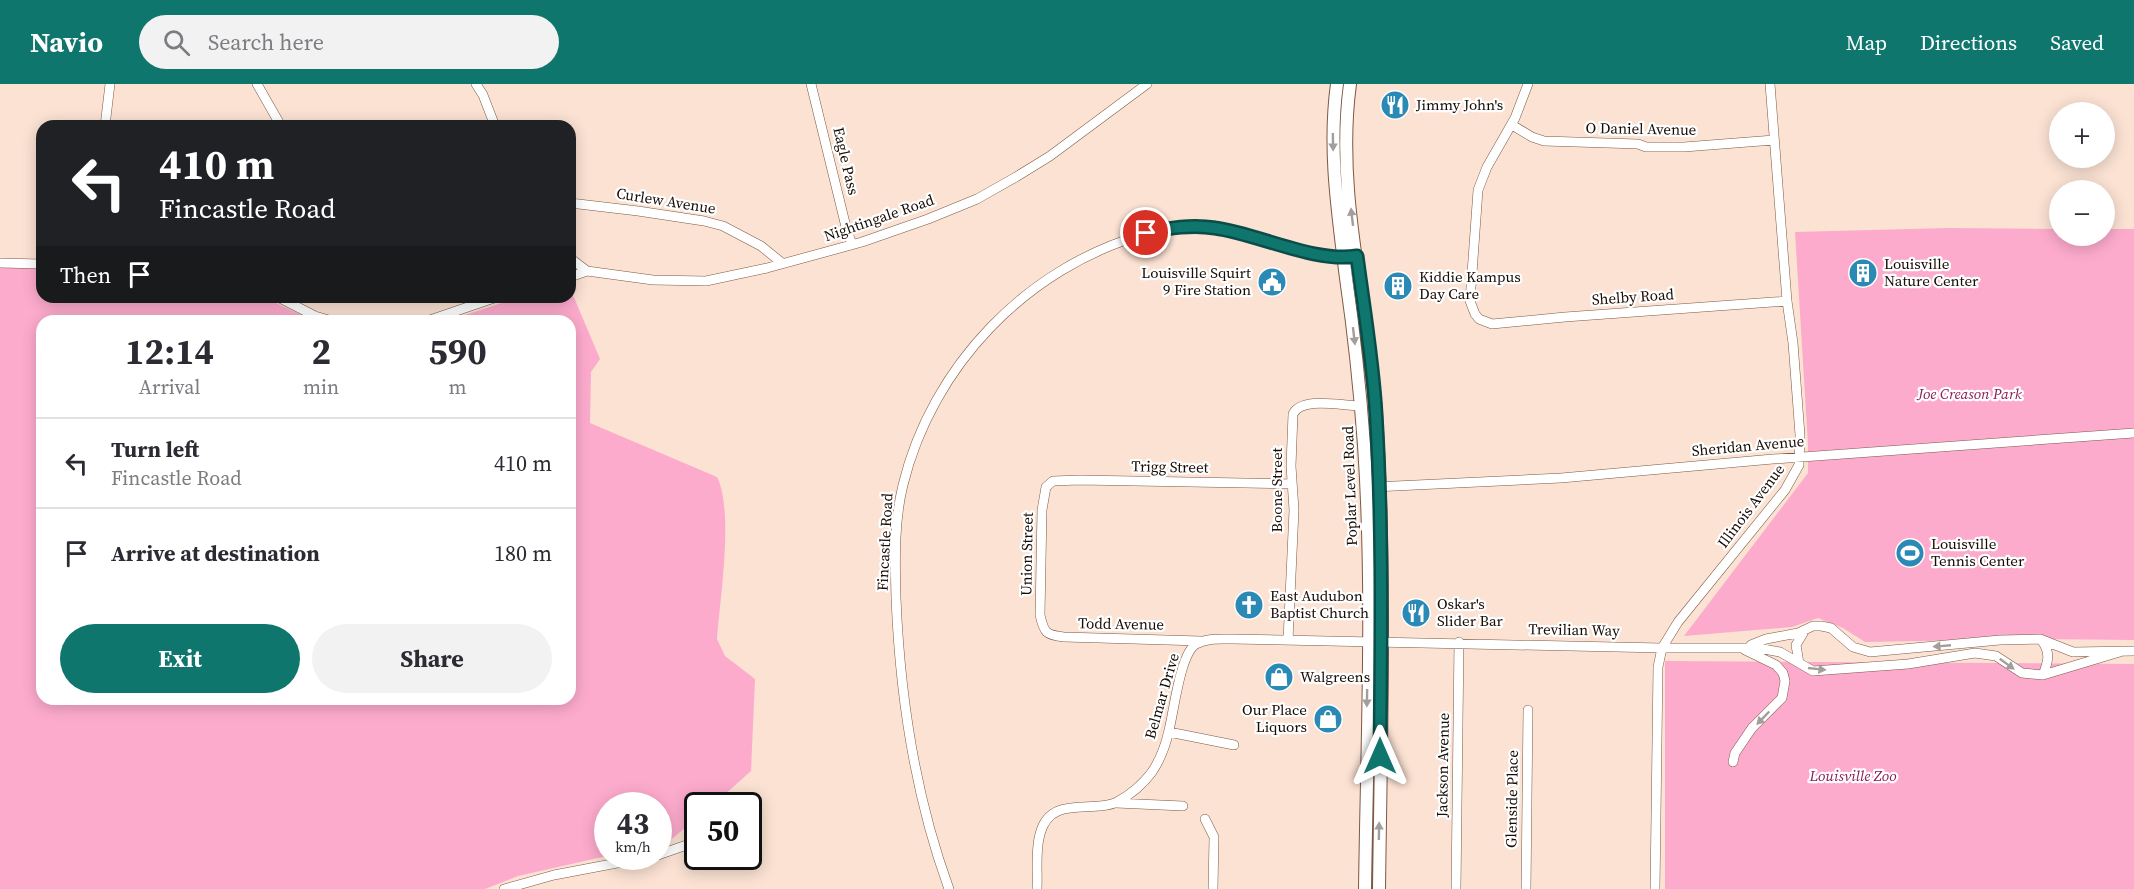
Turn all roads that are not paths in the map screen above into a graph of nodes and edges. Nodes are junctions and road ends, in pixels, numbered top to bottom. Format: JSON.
{"nodes":[{"id":1,"x":110,"y":84,"type":"edge"},
{"id":2,"x":257,"y":84,"type":"edge"},
{"id":3,"x":476,"y":84,"type":"edge"},
{"id":4,"x":812,"y":84,"type":"edge"},
{"id":5,"x":1147,"y":84,"type":"edge"},
{"id":6,"x":1337,"y":84,"type":"edge"},
{"id":7,"x":1350,"y":84,"type":"edge"},
{"id":8,"x":1528,"y":84,"type":"edge"},
{"id":9,"x":1770,"y":84,"type":"edge"},
{"id":10,"x":106,"y":120,"type":"edge"},
{"id":11,"x":278,"y":120,"type":"edge"},
{"id":12,"x":493,"y":120,"type":"edge"},
{"id":13,"x":1512,"y":125,"type":"junction"},
{"id":14,"x":1774,"y":140,"type":"junction"},
{"id":15,"x":576,"y":204,"type":"edge"},
{"id":16,"x":852,"y":245,"type":"junction"},
{"id":17,"x":1357,"y":256,"type":"junction"},
{"id":18,"x":1343,"y":258,"type":"junction"},
{"id":19,"x":0,"y":263,"type":"edge"},
{"id":20,"x":576,"y":263,"type":"edge"},
{"id":21,"x":782,"y":263,"type":"junction"},
{"id":22,"x":36,"y":264,"type":"edge"},
{"id":23,"x":587,"y":271,"type":"junction"},
{"id":24,"x":576,"y":275,"type":"edge"},
{"id":25,"x":1787,"y":301,"type":"junction"},
{"id":26,"x":289,"y":303,"type":"edge"},
{"id":27,"x":300,"y":303,"type":"edge"},
{"id":28,"x":480,"y":303,"type":"edge"},
{"id":29,"x":298,"y":308,"type":"junction"},
{"id":30,"x":316,"y":315,"type":"edge"},
{"id":31,"x":444,"y":315,"type":"edge"},
{"id":32,"x":1361,"y":406,"type":"junction"},
{"id":33,"x":2134,"y":433,"type":"edge"},
{"id":34,"x":1800,"y":457,"type":"junction"},
{"id":35,"x":1048,"y":483,"type":"joint"},
{"id":36,"x":1292,"y":484,"type":"junction"},
{"id":37,"x":1379,"y":487,"type":"junction"},
{"id":38,"x":1365,"y":488,"type":"junction"},
{"id":39,"x":1043,"y":627,"type":"joint"},
{"id":40,"x":1805,"y":630,"type":"junction"},
{"id":41,"x":2040,"y":639,"type":"junction"},
{"id":42,"x":1288,"y":640,"type":"junction"},
{"id":43,"x":1203,"y":641,"type":"junction"},
{"id":44,"x":1368,"y":641,"type":"junction"},
{"id":45,"x":1381,"y":642,"type":"junction"},
{"id":46,"x":1459,"y":642,"type":"junction"},
{"id":47,"x":1662,"y":648,"type":"junction"},
{"id":48,"x":1743,"y":649,"type":"junction"},
{"id":49,"x":2123,"y":651,"type":"junction"},
{"id":50,"x":2134,"y":651,"type":"edge"},
{"id":51,"x":1799,"y":663,"type":"junction"},
{"id":52,"x":2043,"y":675,"type":"junction"},
{"id":53,"x":1528,"y":710,"type":"dead end"},
{"id":54,"x":1169,"y":732,"type":"junction"},
{"id":55,"x":1234,"y":745,"type":"dead end"},
{"id":56,"x":1733,"y":762,"type":"dead end"},
{"id":57,"x":1116,"y":803,"type":"junction"},
{"id":58,"x":1183,"y":806,"type":"dead end"},
{"id":59,"x":1205,"y":819,"type":"dead end"},
{"id":60,"x":594,"y":868,"type":"edge"},
{"id":61,"x":504,"y":889,"type":"edge"},
{"id":62,"x":949,"y":889,"type":"edge"},
{"id":63,"x":1037,"y":889,"type":"edge"},
{"id":64,"x":1213,"y":889,"type":"edge"},
{"id":65,"x":1365,"y":889,"type":"edge"},
{"id":66,"x":1379,"y":889,"type":"edge"},
{"id":67,"x":1456,"y":889,"type":"edge"},
{"id":68,"x":1526,"y":889,"type":"edge"},
{"id":69,"x":1655,"y":889,"type":"edge"}],
"edges":[{"from":1,"to":10,"type":"street"},
{"from":2,"to":11,"type":"street"},
{"from":3,"to":12,"type":"street"},
{"from":4,"to":16,"type":"street","name":"Eagle Pass"},
{"from":5,"to":16,"type":"street","name":"Nightingale Road"},
{"from":6,"to":18,"type":"main road","name":"Poplar Level Road","one_way":true},
{"from":17,"to":7,"type":"main road","name":"Poplar Level Road","one_way":true},
{"from":8,"to":13,"type":"street"},
{"from":9,"to":14,"type":"street","name":"Illinois Avenue"},
{"from":13,"to":14,"type":"street","name":"O Daniel Avenue"},
{"from":13,"to":25,"type":"street","name":"Shelby Road"},
{"from":14,"to":25,"type":"street","name":"Illinois Avenue"},
{"from":15,"to":21,"type":"street","name":"Curlew Avenue"},
{"from":16,"to":21,"type":"street","name":"Nightingale Road"},
{"from":17,"to":18,"type":"street","name":"Fincastle Road"},
{"from":17,"to":37,"type":"main road","name":"Poplar Level Road"},
{"from":18,"to":32,"type":"main road","name":"Poplar Level Road","one_way":true},
{"from":18,"to":62,"type":"street","name":"Fincastle Road"},
{"from":19,"to":22,"type":"street"},
{"from":20,"to":23,"type":"street"},
{"from":21,"to":23,"type":"street","name":"Nightingale Road"},
{"from":23,"to":24,"type":"street"},
{"from":25,"to":34,"type":"street","name":"Illinois Avenue"},
{"from":26,"to":29,"type":"street"},
{"from":27,"to":29,"type":"street"},
{"from":28,"to":31,"type":"street"},
{"from":29,"to":30,"type":"street"},
{"from":32,"to":36,"type":"street","name":"Boone Street"},
{"from":32,"to":38,"type":"main road","name":"Poplar Level Road"},
{"from":33,"to":34,"type":"street","name":"Sheridan Avenue"},
{"from":34,"to":37,"type":"street","name":"Sheridan Avenue"},
{"from":34,"to":47,"type":"street","name":"Illinois Avenue"},
{"from":35,"to":36,"type":"street","name":"Trigg Street"},
{"from":35,"to":39,"type":"street","name":"Union Street"},
{"from":36,"to":42,"type":"street","name":"Boone Street"},
{"from":37,"to":38,"type":"street","name":"Sheridan Avenue"},
{"from":37,"to":45,"type":"main road","name":"Poplar Level Road"},
{"from":38,"to":44,"type":"main road","name":"Poplar Level Road"},
{"from":39,"to":43,"type":"street","name":"Todd Avenue"},
{"from":41,"to":40,"type":"street","name":"Trevilian Way","one_way":true},
{"from":40,"to":48,"type":"street","name":"Trevilian Way"},
{"from":40,"to":51,"type":"street"},
{"from":41,"to":49,"type":"street","name":"Trevilian Way"},
{"from":41,"to":52,"type":"street"},
{"from":42,"to":43,"type":"street"},
{"from":42,"to":44,"type":"street"},
{"from":43,"to":54,"type":"street","name":"Belmar Drive"},
{"from":44,"to":45,"type":"street","name":"Trevilian Way"},
{"from":44,"to":65,"type":"main road","name":"Poplar Level Road","one_way":true},
{"from":45,"to":46,"type":"street","name":"Trevilian Way"},
{"from":66,"to":45,"type":"main road","name":"Poplar Level Road","one_way":true},
{"from":46,"to":47,"type":"street","name":"Trevilian Way"},
{"from":46,"to":67,"type":"street","name":"Jackson Avenue"},
{"from":47,"to":48,"type":"street","name":"Trevilian Way"},
{"from":47,"to":69,"type":"street","name":"Illinois Avenue"},
{"from":48,"to":51,"type":"street","name":"Trevilian Way"},
{"from":48,"to":56,"type":"street","one_way":true},
{"from":49,"to":50,"type":"street","name":"Trevilian Way"},
{"from":49,"to":52,"type":"street","name":"Trevilian Way"},
{"from":51,"to":52,"type":"street","name":"Trevilian Way","one_way":true},
{"from":53,"to":68,"type":"street","name":"Glenside Place"},
{"from":54,"to":55,"type":"street"},
{"from":54,"to":57,"type":"street","name":"Belmar Drive"},
{"from":57,"to":58,"type":"street"},
{"from":57,"to":63,"type":"street"},
{"from":59,"to":64,"type":"street"},
{"from":60,"to":61,"type":"street"}]}
